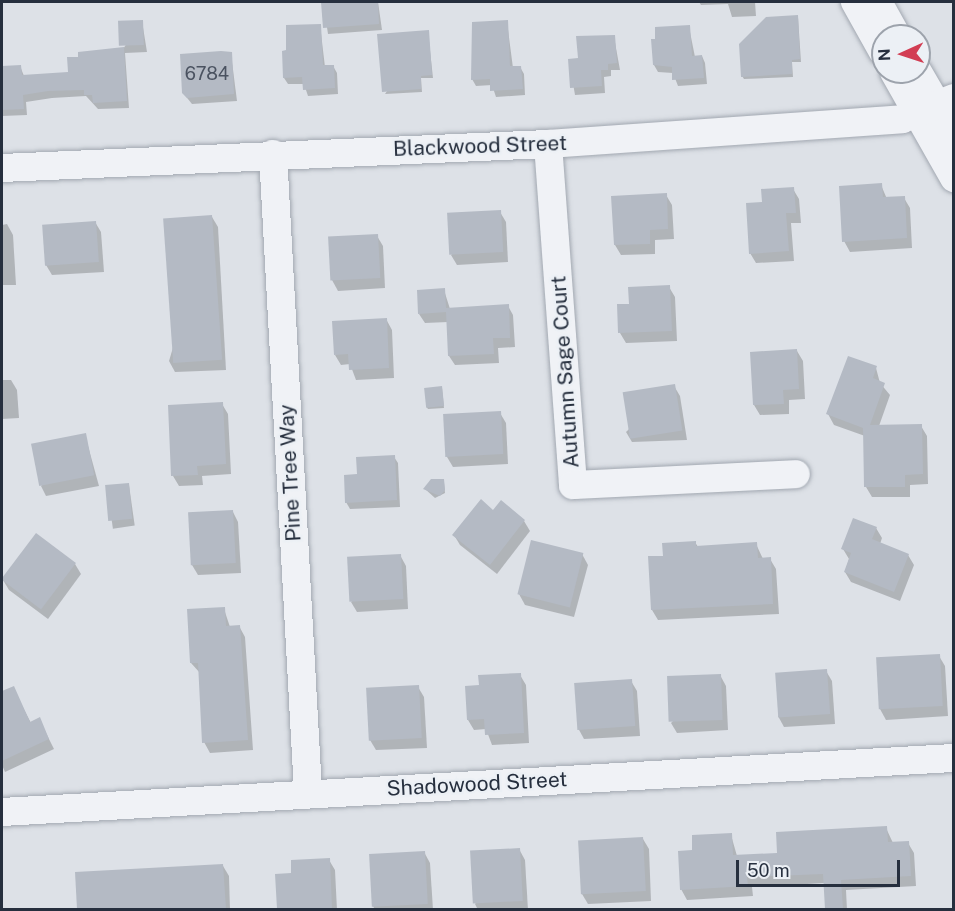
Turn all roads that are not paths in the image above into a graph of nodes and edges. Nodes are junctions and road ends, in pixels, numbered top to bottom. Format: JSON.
{"nodes":[{"id":1,"x":855,"y":2,"type":"edge"},
{"id":2,"x":878,"y":2,"type":"edge"},
{"id":3,"x":890,"y":24,"type":"edge"},
{"id":4,"x":871,"y":31,"type":"edge"},
{"id":5,"x":910,"y":84,"type":"edge"},
{"id":6,"x":925,"y":84,"type":"edge"},
{"id":7,"x":937,"y":104,"type":"edge"},
{"id":8,"x":954,"y":134,"type":"edge"},
{"id":9,"x":548,"y":144,"type":"junction"},
{"id":10,"x":273,"y":154,"type":"junction"},
{"id":11,"x":2,"y":168,"type":"edge"},
{"id":12,"x":954,"y":178,"type":"edge"},
{"id":13,"x":796,"y":474,"type":"dead end"},
{"id":14,"x":954,"y":758,"type":"edge"},
{"id":15,"x":308,"y":793,"type":"junction"},
{"id":16,"x":2,"y":812,"type":"edge"}],
"edges":[{"from":1,"to":4,"type":"street"},
{"from":2,"to":3,"type":"street"},
{"from":5,"to":7,"type":"street"},
{"from":6,"to":7,"type":"street"},
{"from":7,"to":8,"type":"street"},
{"from":7,"to":9,"type":"street","name":"Blackwood Street"},
{"from":7,"to":12,"type":"street"},
{"from":9,"to":10,"type":"street","name":"Blackwood Street"},
{"from":9,"to":13,"type":"street","name":"Autumn Sage Court"},
{"from":10,"to":11,"type":"street","name":"Blackwood Street"},
{"from":10,"to":15,"type":"street","name":"Pine Tree Way"},
{"from":14,"to":15,"type":"street","name":"Shadowood Street"},
{"from":15,"to":16,"type":"street","name":"Shadowood Street"}]}
